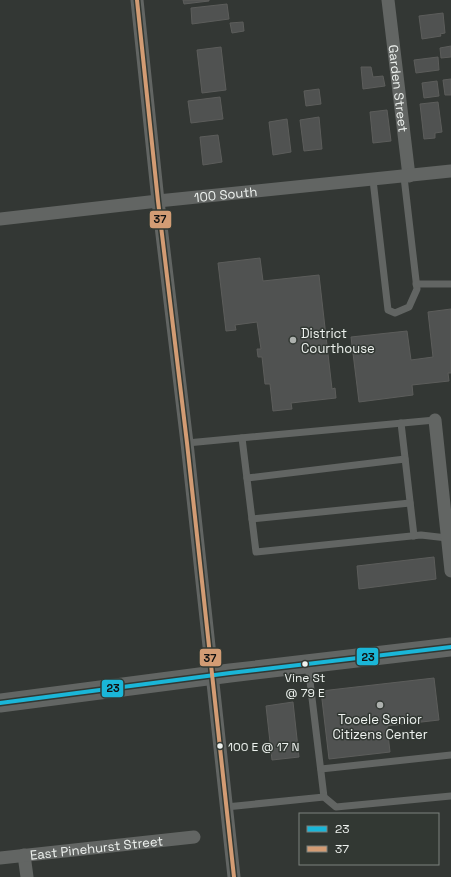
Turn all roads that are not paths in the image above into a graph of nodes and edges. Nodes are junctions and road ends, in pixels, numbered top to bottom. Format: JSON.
{"nodes":[{"id":1,"x":137,"y":0,"type":"edge"},
{"id":2,"x":388,"y":0,"type":"edge"},
{"id":3,"x":451,"y":171,"type":"edge"},
{"id":4,"x":406,"y":177,"type":"junction"},
{"id":5,"x":373,"y":180,"type":"junction"},
{"id":6,"x":158,"y":201,"type":"junction"},
{"id":7,"x":0,"y":219,"type":"edge"},
{"id":8,"x":416,"y":284,"type":"junction"},
{"id":9,"x":451,"y":284,"type":"edge"},
{"id":10,"x":435,"y":420,"type":"joint"},
{"id":11,"x":401,"y":423,"type":"junction"},
{"id":12,"x":242,"y":438,"type":"junction"},
{"id":13,"x":187,"y":443,"type":"junction"},
{"id":14,"x":405,"y":459,"type":"junction"},
{"id":15,"x":247,"y":478,"type":"junction"},
{"id":16,"x":410,"y":503,"type":"junction"},
{"id":17,"x":252,"y":518,"type":"junction"},
{"id":18,"x":414,"y":536,"type":"junction"},
{"id":19,"x":448,"y":538,"type":"junction"},
{"id":20,"x":451,"y":571,"type":"edge"},
{"id":21,"x":451,"y":648,"type":"edge"},
{"id":22,"x":308,"y":664,"type":"junction"},
{"id":23,"x":212,"y":675,"type":"junction"},
{"id":24,"x":0,"y":703,"type":"edge"},
{"id":25,"x":451,"y":755,"type":"edge"},
{"id":26,"x":321,"y":769,"type":"junction"},
{"id":27,"x":451,"y":796,"type":"edge"},
{"id":28,"x":324,"y":797,"type":"junction"},
{"id":29,"x":226,"y":807,"type":"junction"},
{"id":30,"x":194,"y":837,"type":"dead end"},
{"id":31,"x":24,"y":855,"type":"junction"},
{"id":32,"x":0,"y":858,"type":"edge"},
{"id":33,"x":27,"y":877,"type":"edge"},
{"id":34,"x":234,"y":877,"type":"edge"}],
"edges":[{"from":1,"to":6,"type":"street"},
{"from":2,"to":4,"type":"street","name":"Garden Street"},
{"from":3,"to":4,"type":"street","name":"100 South"},
{"from":4,"to":5,"type":"street","name":"100 South"},
{"from":4,"to":8,"type":"lane"},
{"from":5,"to":6,"type":"street","name":"100 South"},
{"from":5,"to":8,"type":"lane"},
{"from":6,"to":7,"type":"street","name":"100 South"},
{"from":6,"to":13,"type":"street"},
{"from":8,"to":9,"type":"lane"},
{"from":10,"to":11,"type":"lane"},
{"from":10,"to":19,"type":"street"},
{"from":11,"to":12,"type":"lane"},
{"from":11,"to":14,"type":"lane"},
{"from":12,"to":13,"type":"lane"},
{"from":12,"to":15,"type":"lane"},
{"from":13,"to":23,"type":"street"},
{"from":14,"to":15,"type":"lane"},
{"from":14,"to":16,"type":"lane"},
{"from":15,"to":17,"type":"lane"},
{"from":16,"to":17,"type":"lane"},
{"from":16,"to":18,"type":"lane"},
{"from":17,"to":18,"type":"lane"},
{"from":18,"to":19,"type":"lane"},
{"from":19,"to":20,"type":"street"},
{"from":21,"to":22,"type":"street"},
{"from":22,"to":23,"type":"street"},
{"from":22,"to":26,"type":"lane"},
{"from":23,"to":24,"type":"street"},
{"from":23,"to":29,"type":"street"},
{"from":25,"to":26,"type":"lane"},
{"from":26,"to":28,"type":"lane"},
{"from":27,"to":28,"type":"lane"},
{"from":28,"to":29,"type":"lane"},
{"from":29,"to":34,"type":"street"},
{"from":30,"to":31,"type":"street","name":"East Pinehurst Street"},
{"from":31,"to":32,"type":"street","name":"East Pinehurst Street"},
{"from":31,"to":33,"type":"street"}]}
